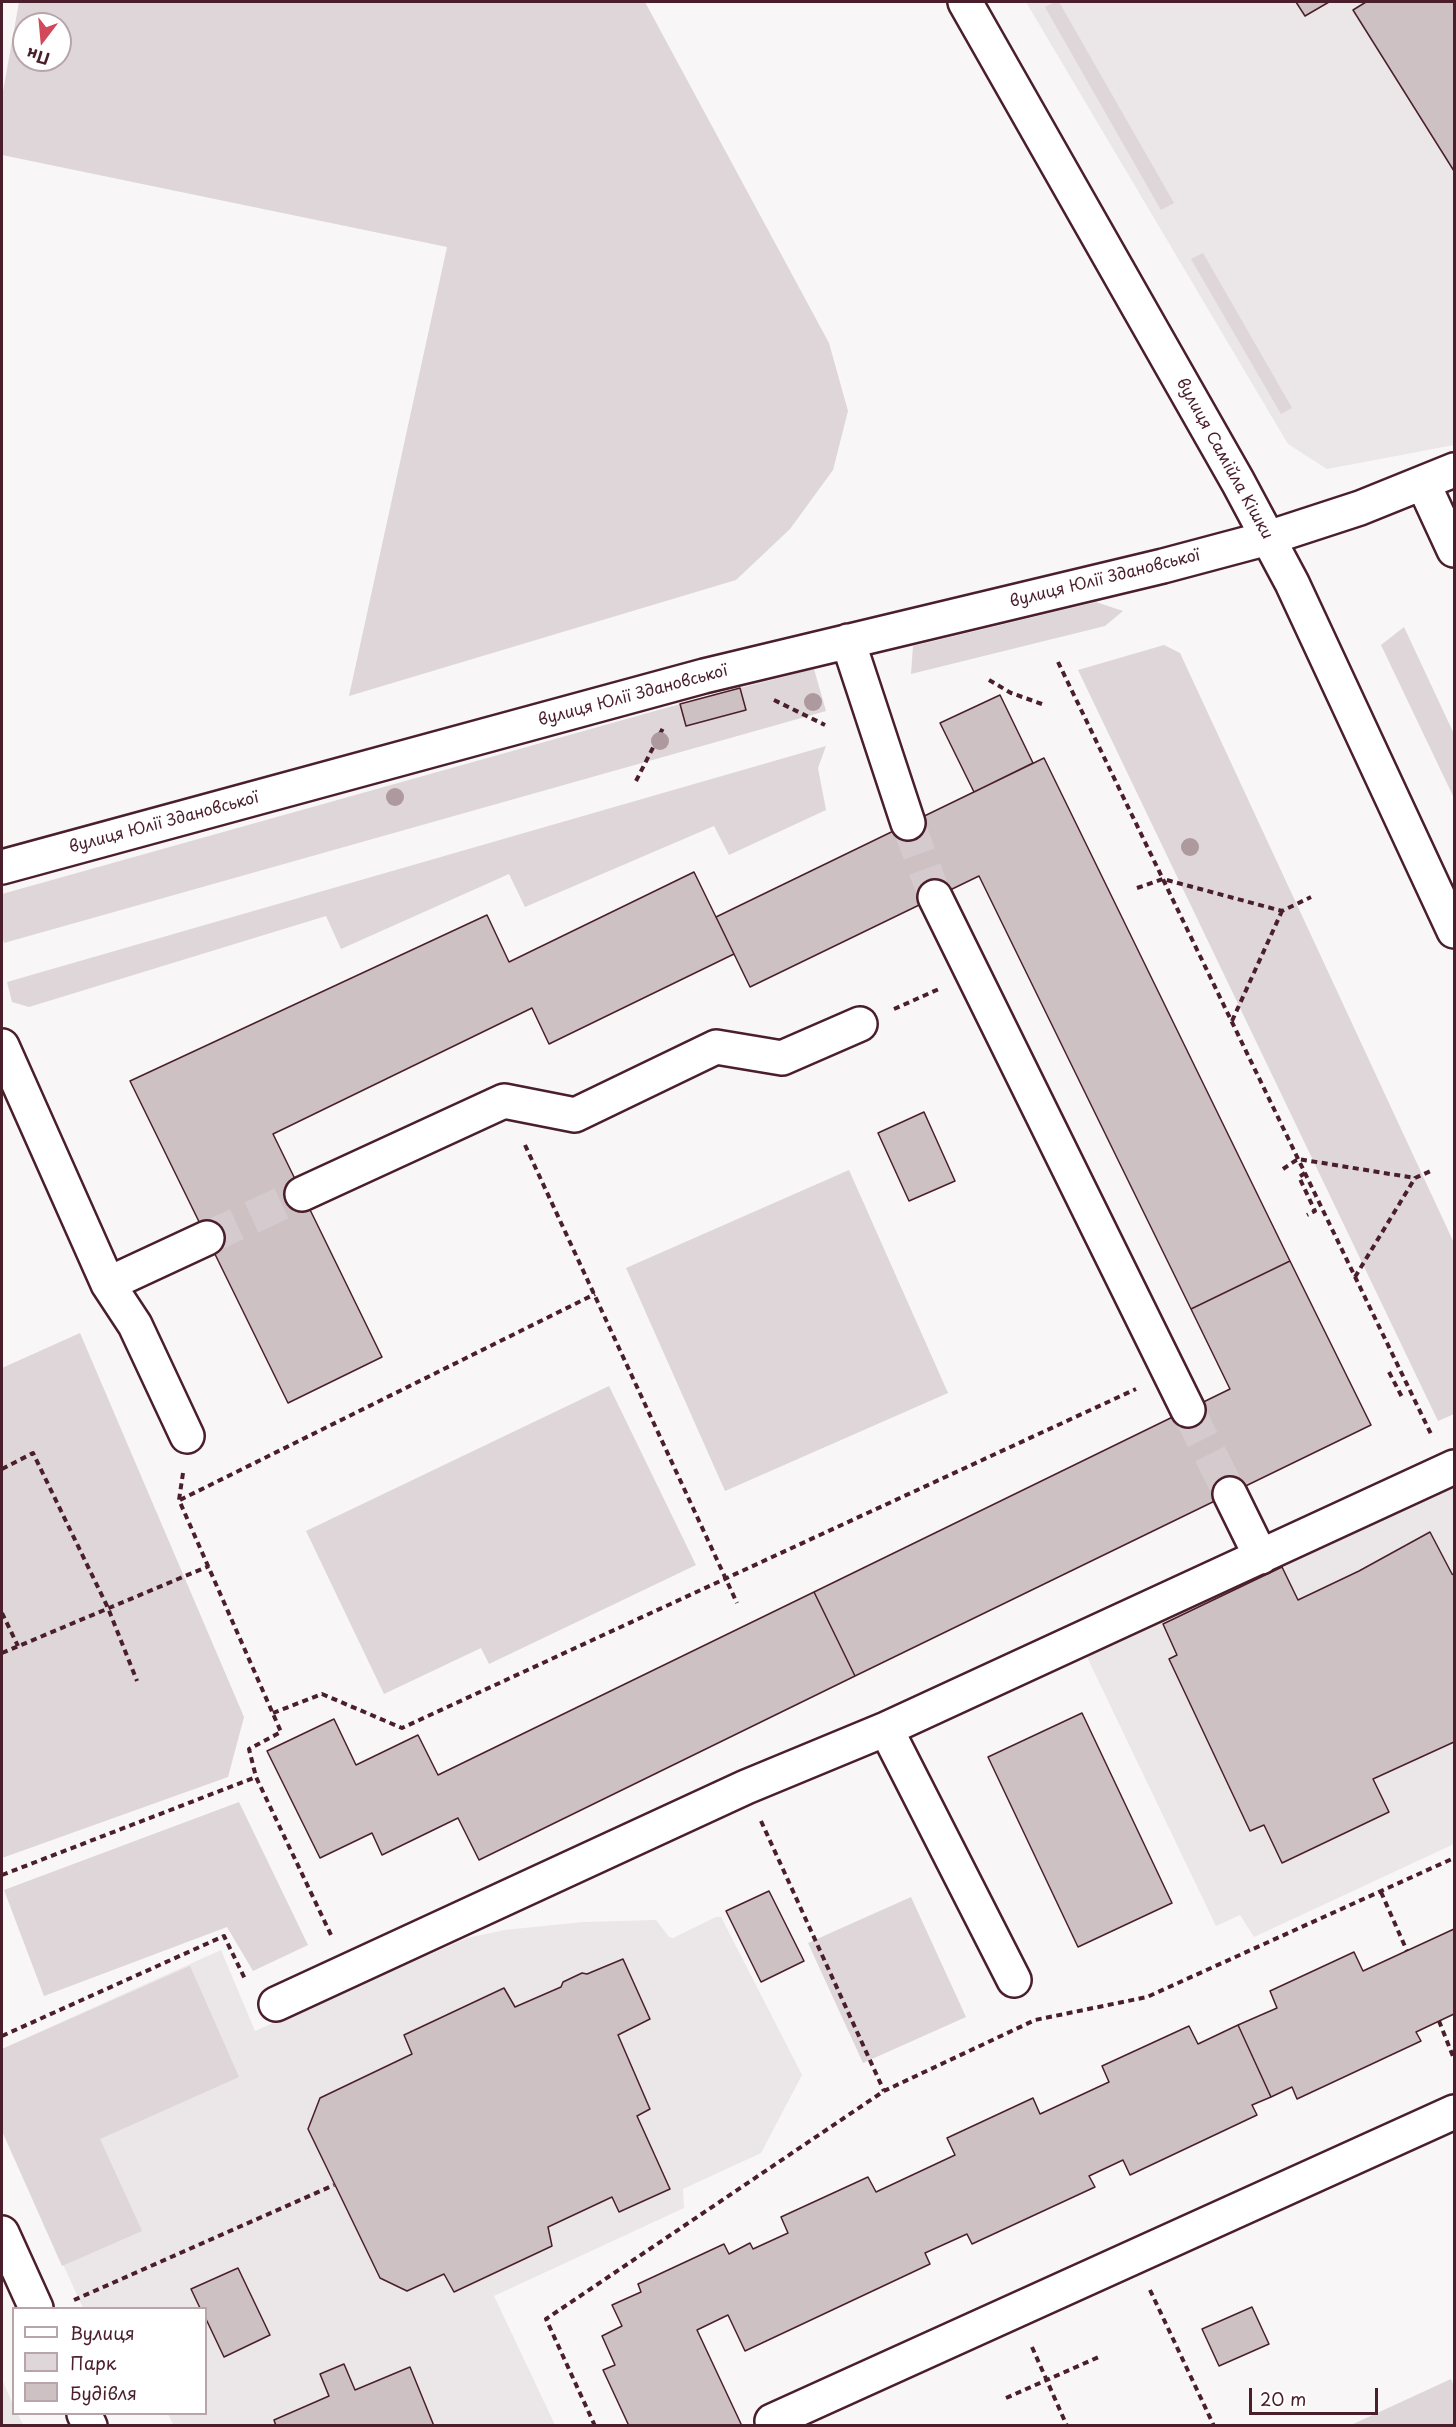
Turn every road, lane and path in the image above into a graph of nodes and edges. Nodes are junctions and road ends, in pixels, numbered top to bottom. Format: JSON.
{"nodes":[{"id":1,"x":964,"y":2,"type":"edge"},
{"id":2,"x":1455,"y":470,"type":"edge"},
{"id":3,"x":1422,"y":483,"type":"junction"},
{"id":4,"x":1268,"y":538,"type":"junction"},
{"id":5,"x":1454,"y":548,"type":"edge"},
{"id":6,"x":848,"y":641,"type":"junction"},
{"id":7,"x":1058,"y":662,"type":"dead end"},
{"id":8,"x":989,"y":680,"type":"dead end"},
{"id":9,"x":1042,"y":704,"type":"dead end"},
{"id":10,"x":908,"y":824,"type":"tunnel mouth"},
{"id":11,"x":2,"y":867,"type":"edge"},
{"id":12,"x":1163,"y":879,"type":"junction"},
{"id":13,"x":1137,"y":888,"type":"dead end"},
{"id":14,"x":935,"y":897,"type":"tunnel mouth"},
{"id":15,"x":1311,"y":897,"type":"dead end"},
{"id":16,"x":1282,"y":911,"type":"junction"},
{"id":17,"x":1455,"y":931,"type":"edge"},
{"id":18,"x":973,"y":974,"type":"junction"},
{"id":19,"x":1232,"y":1021,"type":"junction"},
{"id":20,"x":860,"y":1024,"type":"joint"},
{"id":21,"x":2,"y":1046,"type":"edge"},
{"id":22,"x":504,"y":1101,"type":"junction"},
{"id":23,"x":1298,"y":1159,"type":"junction"},
{"id":24,"x":1283,"y":1169,"type":"dead end"},
{"id":25,"x":1433,"y":1170,"type":"dead end"},
{"id":26,"x":1305,"y":1173,"type":"junction"},
{"id":27,"x":1415,"y":1178,"type":"junction"},
{"id":28,"x":302,"y":1194,"type":"tunnel mouth"},
{"id":29,"x":1307,"y":1215,"type":"dead end"},
{"id":30,"x":207,"y":1238,"type":"tunnel mouth"},
{"id":31,"x":1355,"y":1277,"type":"junction"},
{"id":32,"x":108,"y":1284,"type":"junction"},
{"id":33,"x":595,"y":1294,"type":"junction"},
{"id":34,"x":1389,"y":1372,"type":"dead end"},
{"id":35,"x":1143,"y":1385,"type":"dead end"},
{"id":36,"x":1403,"y":1399,"type":"dead end"},
{"id":37,"x":1188,"y":1410,"type":"tunnel mouth"},
{"id":38,"x":187,"y":1436,"type":"joint"},
{"id":39,"x":1451,"y":1468,"type":"edge"},
{"id":40,"x":2,"y":1469,"type":"edge"},
{"id":41,"x":1230,"y":1494,"type":"tunnel mouth"},
{"id":42,"x":179,"y":1500,"type":"junction"},
{"id":43,"x":1261,"y":1557,"type":"junction"},
{"id":44,"x":209,"y":1566,"type":"junction"},
{"id":45,"x":727,"y":1578,"type":"junction"},
{"id":46,"x":737,"y":1603,"type":"dead end"},
{"id":47,"x":108,"y":1608,"type":"junction"},
{"id":48,"x":2,"y":1613,"type":"edge"},
{"id":49,"x":18,"y":1646,"type":"junction"},
{"id":50,"x":2,"y":1653,"type":"edge"},
{"id":51,"x":137,"y":1682,"type":"dead end"},
{"id":52,"x":273,"y":1713,"type":"junction"},
{"id":53,"x":886,"y":1729,"type":"junction"},
{"id":54,"x":256,"y":1777,"type":"junction"},
{"id":55,"x":746,"y":1787,"type":"junction"},
{"id":56,"x":1455,"y":1858,"type":"edge"},
{"id":57,"x":2,"y":1875,"type":"edge"},
{"id":58,"x":1381,"y":1892,"type":"junction"},
{"id":59,"x":1407,"y":1951,"type":"dead end"},
{"id":60,"x":348,"y":1971,"type":"junction"},
{"id":61,"x":1014,"y":1980,"type":"dead end"},
{"id":62,"x":276,"y":2004,"type":"joint"},
{"id":63,"x":1439,"y":2021,"type":"dead end"},
{"id":64,"x":2,"y":2036,"type":"edge"},
{"id":65,"x":1455,"y":2059,"type":"edge"},
{"id":66,"x":884,"y":2091,"type":"junction"},
{"id":67,"x":1455,"y":2112,"type":"edge"},
{"id":68,"x":334,"y":2185,"type":"dead end"},
{"id":69,"x":2,"y":2234,"type":"edge"},
{"id":70,"x":1135,"y":2257,"type":"junction"},
{"id":71,"x":70,"y":2302,"type":"dead end"},
{"id":72,"x":36,"y":2307,"type":"edge"},
{"id":73,"x":1016,"y":2310,"type":"junction"},
{"id":74,"x":1101,"y":2356,"type":"dead end"},
{"id":75,"x":1046,"y":2380,"type":"junction"},
{"id":76,"x":1006,"y":2398,"type":"dead end"},
{"id":77,"x":772,"y":2421,"type":"dead end"},
{"id":78,"x":595,"y":2426,"type":"edge"},
{"id":79,"x":1067,"y":2426,"type":"edge"},
{"id":80,"x":1214,"y":2426,"type":"edge"}],
"edges":[{"from":1,"to":4,"type":"street","name":"вулиця Самійла Кішки"},
{"from":2,"to":3,"type":"street","name":"вулиця Юлії Здановської"},
{"from":3,"to":4,"type":"street","name":"вулиця Юлії Здановської"},
{"from":3,"to":5,"type":"street"},
{"from":4,"to":6,"type":"street","name":"вулиця Юлії Здановської"},
{"from":4,"to":17,"type":"street","name":"вулиця Самійла Кішки"},
{"from":6,"to":10,"type":"street"},
{"from":6,"to":11,"type":"street","name":"вулиця Юлії Здановської"},
{"from":7,"to":12,"type":"path"},
{"from":8,"to":9,"type":"path"},
{"from":12,"to":13,"type":"path"},
{"from":12,"to":16,"type":"path"},
{"from":12,"to":19,"type":"path"},
{"from":14,"to":18,"type":"street"},
{"from":15,"to":16,"type":"path"},
{"from":16,"to":19,"type":"path"},
{"from":18,"to":20,"type":"path"},
{"from":18,"to":37,"type":"street"},
{"from":19,"to":23,"type":"path"},
{"from":20,"to":22,"type":"street"},
{"from":21,"to":32,"type":"street"},
{"from":22,"to":28,"type":"street"},
{"from":22,"to":33,"type":"path"},
{"from":23,"to":24,"type":"path"},
{"from":23,"to":26,"type":"path"},
{"from":23,"to":27,"type":"path"},
{"from":25,"to":27,"type":"path"},
{"from":26,"to":29,"type":"path"},
{"from":26,"to":31,"type":"path"},
{"from":27,"to":31,"type":"path"},
{"from":30,"to":32,"type":"street"},
{"from":31,"to":39,"type":"path"},
{"from":32,"to":38,"type":"street"},
{"from":33,"to":42,"type":"path"},
{"from":33,"to":45,"type":"path"},
{"from":34,"to":36,"type":"path"},
{"from":35,"to":45,"type":"path"},
{"from":38,"to":42,"type":"path"},
{"from":39,"to":43,"type":"street"},
{"from":40,"to":47,"type":"path"},
{"from":41,"to":43,"type":"street"},
{"from":42,"to":44,"type":"path"},
{"from":43,"to":53,"type":"street"},
{"from":44,"to":47,"type":"path"},
{"from":44,"to":52,"type":"path"},
{"from":45,"to":46,"type":"path"},
{"from":45,"to":52,"type":"path"},
{"from":47,"to":49,"type":"path"},
{"from":47,"to":51,"type":"path"},
{"from":48,"to":49,"type":"path"},
{"from":49,"to":50,"type":"path"},
{"from":52,"to":54,"type":"path"},
{"from":53,"to":55,"type":"street"},
{"from":53,"to":61,"type":"street"},
{"from":54,"to":57,"type":"path"},
{"from":54,"to":60,"type":"path"},
{"from":55,"to":60,"type":"street"},
{"from":55,"to":66,"type":"path"},
{"from":56,"to":58,"type":"path"},
{"from":58,"to":59,"type":"path"},
{"from":58,"to":66,"type":"path"},
{"from":60,"to":62,"type":"street"},
{"from":62,"to":64,"type":"path"},
{"from":63,"to":65,"type":"path"},
{"from":66,"to":78,"type":"path"},
{"from":67,"to":70,"type":"street"},
{"from":68,"to":71,"type":"path"},
{"from":69,"to":72,"type":"street"},
{"from":70,"to":73,"type":"street"},
{"from":70,"to":80,"type":"path"},
{"from":73,"to":75,"type":"path"},
{"from":73,"to":77,"type":"street"},
{"from":74,"to":75,"type":"path"},
{"from":75,"to":76,"type":"path"},
{"from":75,"to":79,"type":"path"}]}
